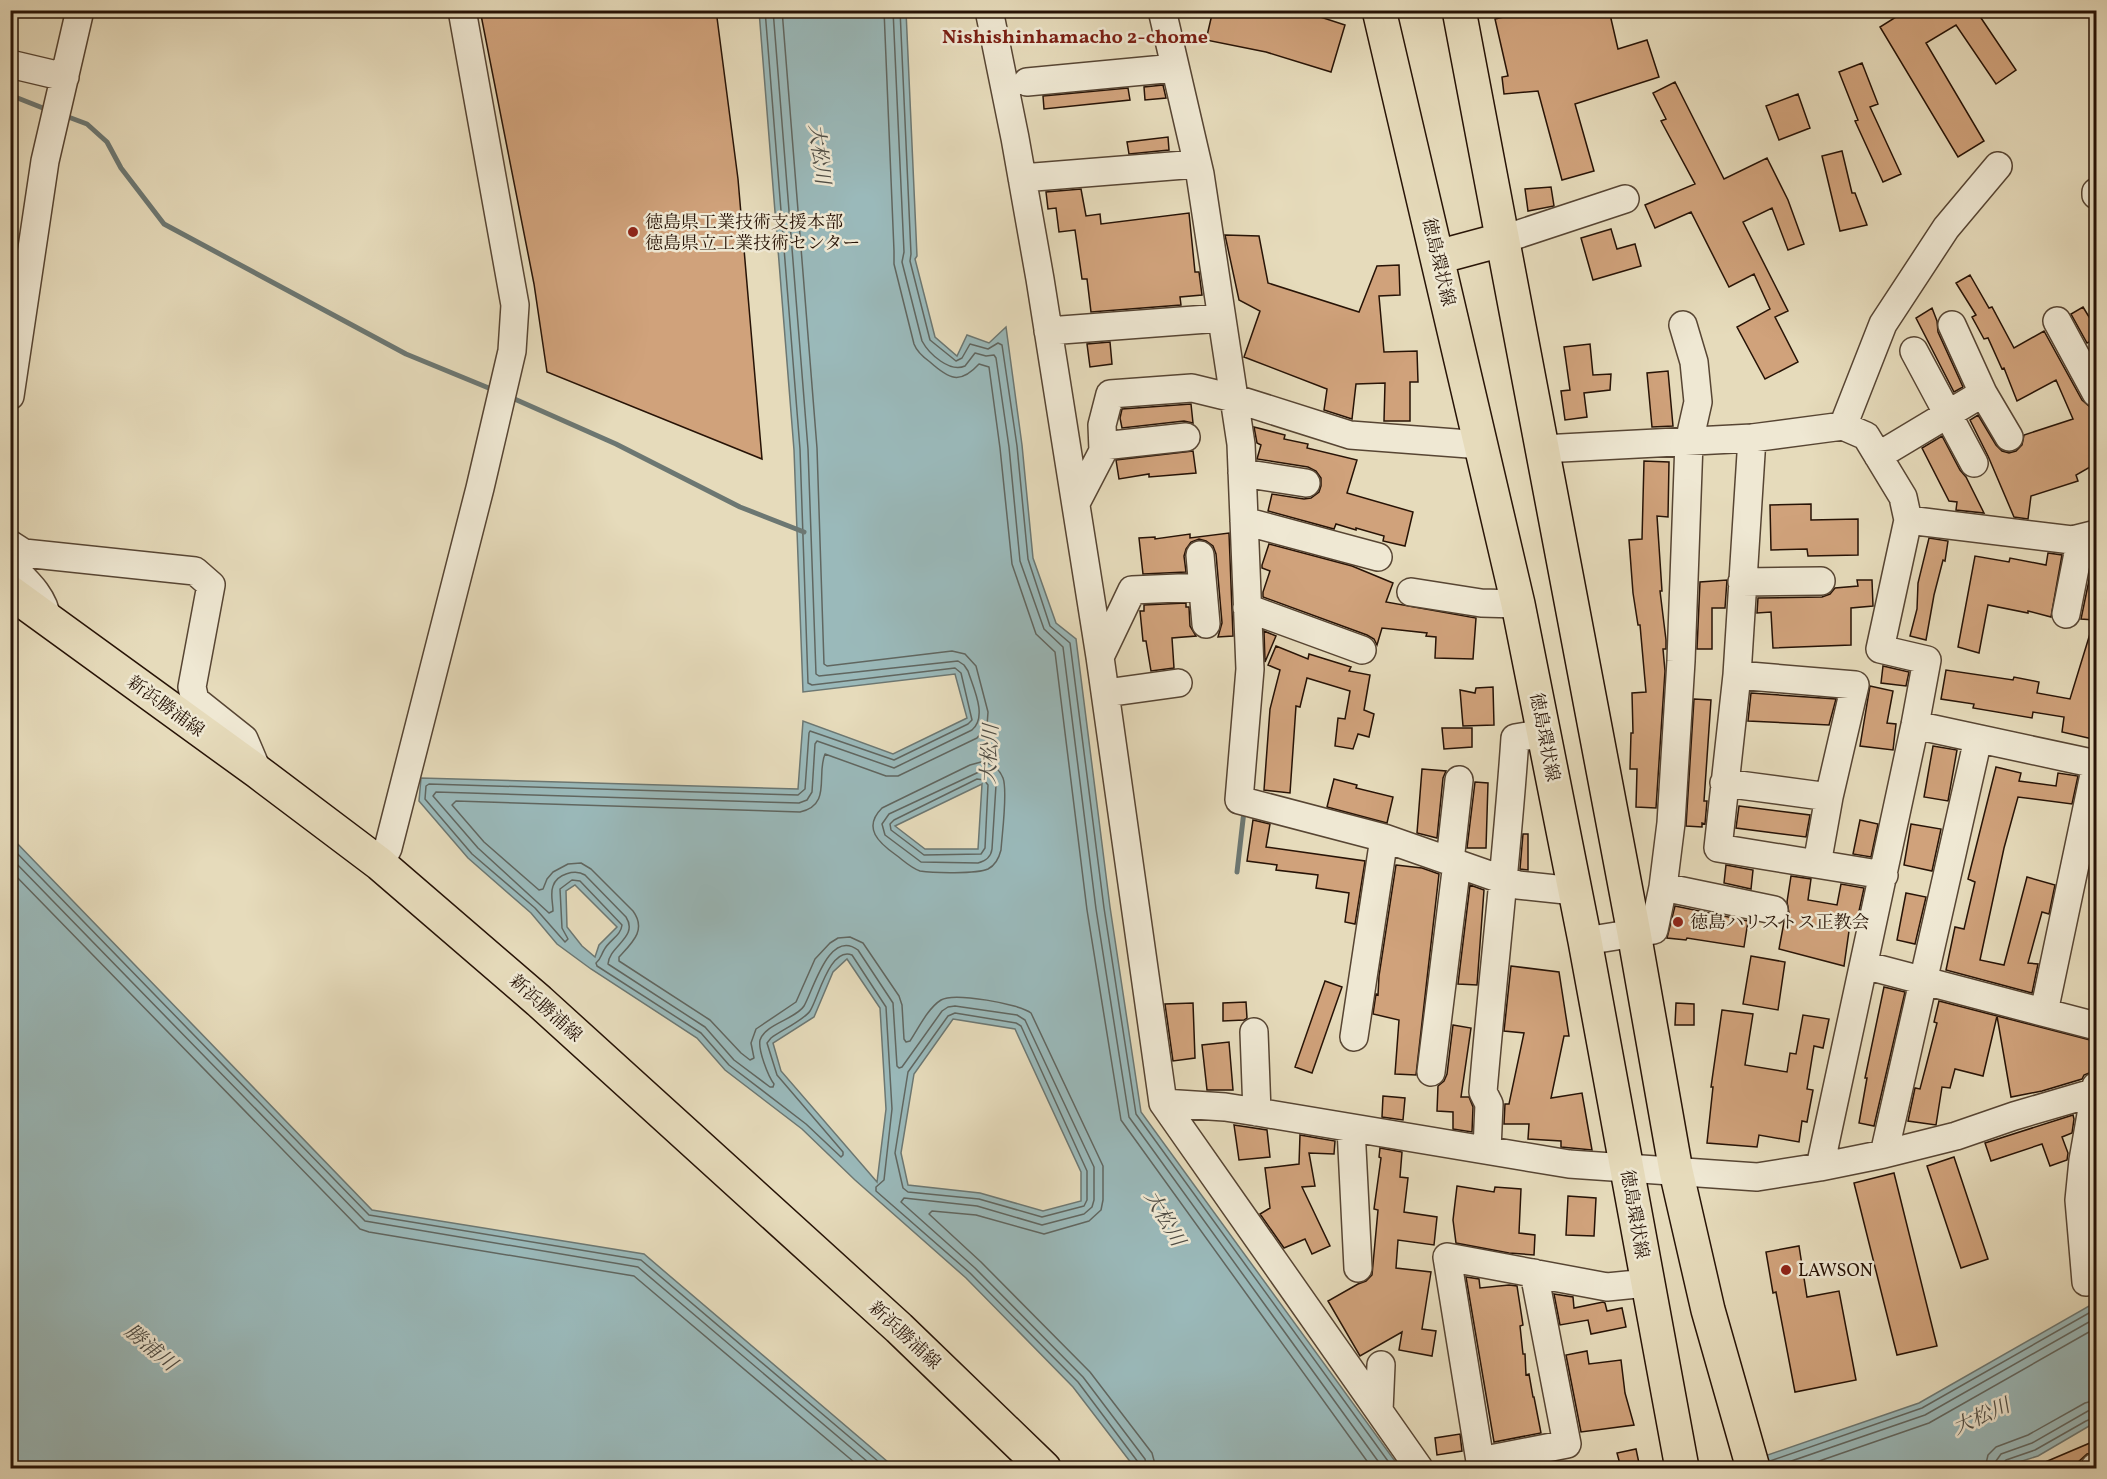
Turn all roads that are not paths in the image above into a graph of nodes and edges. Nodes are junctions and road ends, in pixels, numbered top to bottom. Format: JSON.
{"nodes":[{"id":1,"x":80,"y":10,"type":"edge"},
{"id":2,"x":462,"y":10,"type":"edge"},
{"id":3,"x":989,"y":10,"type":"edge"},
{"id":4,"x":1162,"y":10,"type":"edge"},
{"id":5,"x":1379,"y":10,"type":"edge"},
{"id":6,"x":1458,"y":10,"type":"edge"},
{"id":7,"x":10,"y":64,"type":"edge"},
{"id":8,"x":1175,"y":68,"type":"junction"},
{"id":9,"x":65,"y":77,"type":"junction"},
{"id":10,"x":1027,"y":81,"type":"dead end"},
{"id":11,"x":1197,"y":164,"type":"junction"},
{"id":12,"x":1998,"y":166,"type":"dead end"},
{"id":13,"x":1022,"y":178,"type":"junction"},
{"id":14,"x":1625,"y":199,"type":"dead end"},
{"id":15,"x":1501,"y":240,"type":"junction"},
{"id":16,"x":1438,"y":257,"type":"junction"},
{"id":17,"x":1221,"y":318,"type":"junction"},
{"id":18,"x":2057,"y":321,"type":"dead end"},
{"id":19,"x":1683,"y":325,"type":"dead end"},
{"id":20,"x":1952,"y":325,"type":"dead end"},
{"id":21,"x":1048,"y":331,"type":"junction"},
{"id":22,"x":1914,"y":351,"type":"dead end"},
{"id":23,"x":2088,"y":358,"type":"edge"},
{"id":24,"x":1983,"y":393,"type":"junction"},
{"id":25,"x":2097,"y":393,"type":"edge"},
{"id":26,"x":10,"y":396,"type":"edge"},
{"id":27,"x":1233,"y":398,"type":"junction"},
{"id":28,"x":1948,"y":414,"type":"junction"},
{"id":29,"x":1843,"y":426,"type":"junction"},
{"id":30,"x":1064,"y":430,"type":"junction"},
{"id":31,"x":1102,"y":436,"type":"junction"},
{"id":32,"x":1186,"y":437,"type":"dead end"},
{"id":33,"x":2009,"y":437,"type":"dead end"},
{"id":34,"x":1752,"y":438,"type":"junction"},
{"id":35,"x":1689,"y":442,"type":"junction"},
{"id":36,"x":1482,"y":445,"type":"junction"},
{"id":37,"x":1542,"y":449,"type":"junction"},
{"id":38,"x":1878,"y":456,"type":"junction"},
{"id":39,"x":1974,"y":463,"type":"dead end"},
{"id":40,"x":1242,"y":473,"type":"junction"},
{"id":41,"x":1306,"y":483,"type":"dead end"},
{"id":42,"x":1076,"y":503,"type":"junction"},
{"id":43,"x":1908,"y":520,"type":"junction"},
{"id":44,"x":1244,"y":521,"type":"junction"},
{"id":45,"x":2089,"y":536,"type":"edge"},
{"id":46,"x":10,"y":544,"type":"edge"},
{"id":47,"x":1200,"y":555,"type":"dead end"},
{"id":48,"x":1378,"y":557,"type":"dead end"},
{"id":49,"x":10,"y":565,"type":"edge"},
{"id":50,"x":1821,"y":581,"type":"dead end"},
{"id":51,"x":1742,"y":582,"type":"junction"},
{"id":52,"x":1202,"y":586,"type":"junction"},
{"id":53,"x":10,"y":592,"type":"edge"},
{"id":54,"x":1411,"y":592,"type":"dead end"},
{"id":55,"x":1518,"y":604,"type":"junction"},
{"id":56,"x":1247,"y":608,"type":"junction"},
{"id":57,"x":2066,"y":614,"type":"dead end"},
{"id":58,"x":47,"y":619,"type":"junction"},
{"id":59,"x":1206,"y":624,"type":"dead end"},
{"id":60,"x":1362,"y":650,"type":"dead end"},
{"id":61,"x":1100,"y":657,"type":"junction"},
{"id":62,"x":1737,"y":675,"type":"junction"},
{"id":63,"x":1178,"y":683,"type":"dead end"},
{"id":64,"x":1106,"y":693,"type":"junction"},
{"id":65,"x":1915,"y":725,"type":"junction"},
{"id":66,"x":1544,"y":733,"type":"junction"},
{"id":67,"x":1978,"y":739,"type":"junction"},
{"id":68,"x":2097,"y":764,"type":"edge"},
{"id":69,"x":258,"y":772,"type":"junction"},
{"id":70,"x":1459,"y":780,"type":"dead end"},
{"id":71,"x":1724,"y":783,"type":"junction"},
{"id":72,"x":1829,"y":797,"type":"junction"},
{"id":73,"x":1384,"y":838,"type":"junction"},
{"id":74,"x":1453,"y":862,"type":"junction"},
{"id":75,"x":380,"y":864,"type":"junction"},
{"id":76,"x":1816,"y":864,"type":"junction"},
{"id":77,"x":1884,"y":875,"type":"junction"},
{"id":78,"x":1504,"y":880,"type":"junction"},
{"id":79,"x":1663,"y":887,"type":"junction"},
{"id":80,"x":1575,"y":891,"type":"junction"},
{"id":81,"x":1774,"y":909,"type":"dead end"},
{"id":82,"x":1634,"y":933,"type":"junction"},
{"id":83,"x":1585,"y":941,"type":"junction"},
{"id":84,"x":1864,"y":966,"type":"junction"},
{"id":85,"x":1924,"y":981,"type":"junction"},
{"id":86,"x":2044,"y":1012,"type":"junction"},
{"id":87,"x":2097,"y":1026,"type":"edge"},
{"id":88,"x":1254,"y":1032,"type":"dead end"},
{"id":89,"x":1353,"y":1039,"type":"dead end"},
{"id":90,"x":1431,"y":1072,"type":"dead end"},
{"id":91,"x":2096,"y":1090,"type":"edge"},
{"id":92,"x":1163,"y":1103,"type":"junction"},
{"id":93,"x":1257,"y":1112,"type":"junction"},
{"id":94,"x":1351,"y":1128,"type":"junction"},
{"id":95,"x":1487,"y":1150,"type":"junction"},
{"id":96,"x":1884,"y":1154,"type":"junction"},
{"id":97,"x":2090,"y":1161,"type":"edge"},
{"id":98,"x":1820,"y":1167,"type":"junction"},
{"id":99,"x":1627,"y":1169,"type":"junction"},
{"id":100,"x":1676,"y":1171,"type":"junction"},
{"id":101,"x":1358,"y":1268,"type":"dead end"},
{"id":102,"x":1534,"y":1274,"type":"junction"},
{"id":103,"x":2086,"y":1282,"type":"dead end"},
{"id":104,"x":1647,"y":1283,"type":"junction"},
{"id":105,"x":1381,"y":1365,"type":"dead end"},
{"id":106,"x":1379,"y":1412,"type":"junction"},
{"id":107,"x":1749,"y":1458,"type":"edge"},
{"id":108,"x":1044,"y":1468,"type":"edge"},
{"id":109,"x":1419,"y":1468,"type":"edge"},
{"id":110,"x":1682,"y":1468,"type":"edge"}],
"edges":[{"from":1,"to":9,"type":"street"},
{"from":2,"to":75,"type":"street"},
{"from":3,"to":13,"type":"street"},
{"from":4,"to":8,"type":"street"},
{"from":5,"to":16,"type":"main road","name":"徳島環状線"},
{"from":6,"to":15,"type":"main road"},
{"from":7,"to":9,"type":"street"},
{"from":8,"to":10,"type":"street"},
{"from":8,"to":11,"type":"street"},
{"from":9,"to":26,"type":"street"},
{"from":11,"to":13,"type":"street"},
{"from":11,"to":17,"type":"street"},
{"from":12,"to":29,"type":"street"},
{"from":13,"to":21,"type":"street"},
{"from":14,"to":15,"type":"street"},
{"from":15,"to":16,"type":"main road"},
{"from":15,"to":37,"type":"main road"},
{"from":16,"to":36,"type":"main road","name":"徳島環状線"},
{"from":17,"to":21,"type":"street"},
{"from":17,"to":27,"type":"street"},
{"from":18,"to":23,"type":"street"},
{"from":19,"to":35,"type":"street"},
{"from":20,"to":24,"type":"street"},
{"from":21,"to":30,"type":"street"},
{"from":22,"to":28,"type":"street"},
{"from":23,"to":25,"type":"street"},
{"from":24,"to":28,"type":"street"},
{"from":24,"to":33,"type":"street"},
{"from":27,"to":31,"type":"street"},
{"from":27,"to":36,"type":"street"},
{"from":27,"to":40,"type":"street"},
{"from":28,"to":38,"type":"street"},
{"from":28,"to":39,"type":"street"},
{"from":29,"to":34,"type":"street"},
{"from":29,"to":38,"type":"street"},
{"from":30,"to":31,"type":"street"},
{"from":30,"to":42,"type":"street"},
{"from":31,"to":32,"type":"street"},
{"from":31,"to":42,"type":"street"},
{"from":34,"to":35,"type":"street"},
{"from":34,"to":51,"type":"street"},
{"from":35,"to":37,"type":"street"},
{"from":35,"to":79,"type":"street"},
{"from":36,"to":55,"type":"main road","name":"徳島環状線"},
{"from":37,"to":82,"type":"main road"},
{"from":38,"to":43,"type":"street"},
{"from":40,"to":41,"type":"street"},
{"from":40,"to":44,"type":"street"},
{"from":42,"to":61,"type":"street"},
{"from":43,"to":45,"type":"street"},
{"from":43,"to":65,"type":"street"},
{"from":44,"to":48,"type":"street"},
{"from":44,"to":56,"type":"street"},
{"from":45,"to":57,"type":"street"},
{"from":46,"to":69,"type":"street"},
{"from":47,"to":52,"type":"street"},
{"from":49,"to":58,"type":"street"},
{"from":50,"to":51,"type":"street"},
{"from":51,"to":62,"type":"street"},
{"from":52,"to":59,"type":"street"},
{"from":52,"to":61,"type":"street"},
{"from":53,"to":58,"type":"main road","name":"新浜勝浦線"},
{"from":54,"to":55,"type":"street"},
{"from":55,"to":66,"type":"main road","name":"徳島環状線"},
{"from":56,"to":60,"type":"street"},
{"from":56,"to":73,"type":"street"},
{"from":58,"to":69,"type":"main road","name":"新浜勝浦線"},
{"from":61,"to":64,"type":"street"},
{"from":62,"to":71,"type":"street"},
{"from":62,"to":72,"type":"street"},
{"from":63,"to":64,"type":"street"},
{"from":64,"to":92,"type":"street"},
{"from":65,"to":67,"type":"street"},
{"from":65,"to":77,"type":"street"},
{"from":66,"to":78,"type":"street"},
{"from":66,"to":80,"type":"main road","name":"徳島環状線"},
{"from":67,"to":68,"type":"street"},
{"from":67,"to":85,"type":"street"},
{"from":68,"to":86,"type":"street"},
{"from":69,"to":75,"type":"main road","name":"新浜勝浦線"},
{"from":70,"to":74,"type":"street"},
{"from":71,"to":72,"type":"street"},
{"from":71,"to":76,"type":"street"},
{"from":72,"to":76,"type":"street"},
{"from":73,"to":74,"type":"street"},
{"from":73,"to":89,"type":"street"},
{"from":74,"to":78,"type":"street"},
{"from":74,"to":90,"type":"street"},
{"from":75,"to":108,"type":"main road","name":"新浜勝浦線"},
{"from":76,"to":77,"type":"street"},
{"from":77,"to":84,"type":"street"},
{"from":78,"to":80,"type":"street"},
{"from":78,"to":95,"type":"street"},
{"from":79,"to":81,"type":"street"},
{"from":79,"to":82,"type":"street"},
{"from":80,"to":83,"type":"main road","name":"徳島環状線"},
{"from":82,"to":83,"type":"street"},
{"from":82,"to":100,"type":"main road"},
{"from":83,"to":99,"type":"main road","name":"徳島環状線"},
{"from":84,"to":85,"type":"street"},
{"from":84,"to":98,"type":"street"},
{"from":85,"to":86,"type":"street"},
{"from":85,"to":96,"type":"street"},
{"from":86,"to":87,"type":"street"},
{"from":88,"to":93,"type":"street"},
{"from":91,"to":96,"type":"street"},
{"from":91,"to":97,"type":"street"},
{"from":92,"to":93,"type":"street"},
{"from":92,"to":106,"type":"street"},
{"from":93,"to":94,"type":"street"},
{"from":94,"to":95,"type":"street"},
{"from":94,"to":101,"type":"street"},
{"from":95,"to":99,"type":"street"},
{"from":96,"to":98,"type":"street"},
{"from":97,"to":103,"type":"street"},
{"from":98,"to":100,"type":"street"},
{"from":99,"to":100,"type":"street"},
{"from":99,"to":104,"type":"main road","name":"徳島環状線"},
{"from":100,"to":107,"type":"main road"},
{"from":102,"to":102,"type":"street"},
{"from":102,"to":104,"type":"street"},
{"from":104,"to":110,"type":"main road","name":"徳島環状線"},
{"from":105,"to":106,"type":"street"},
{"from":106,"to":109,"type":"street"}]}
